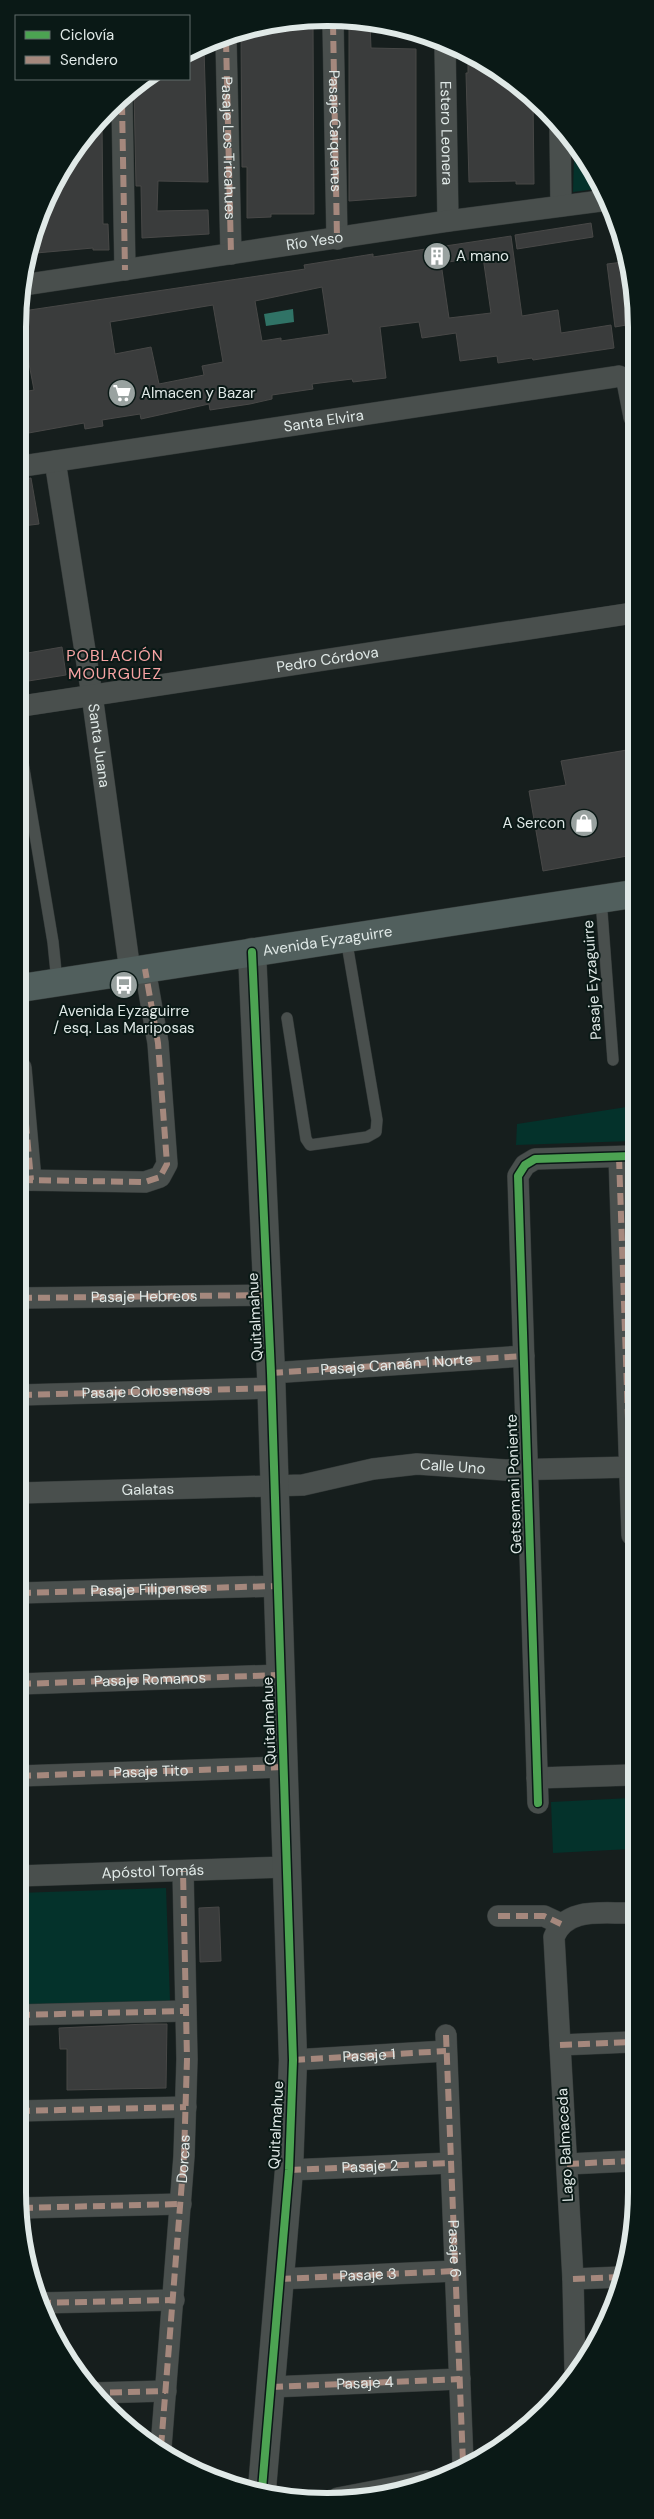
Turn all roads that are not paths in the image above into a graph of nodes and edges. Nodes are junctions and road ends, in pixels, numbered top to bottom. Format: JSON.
{"nodes":[{"id":1,"x":333,"y":26,"type":"edge"},
{"id":2,"x":226,"y":44,"type":"edge"},
{"id":3,"x":445,"y":50,"type":"edge"},
{"id":4,"x":122,"y":107,"type":"edge"},
{"id":5,"x":560,"y":137,"type":"edge"},
{"id":6,"x":600,"y":201,"type":"edge"},
{"id":7,"x":561,"y":206,"type":"junction"},
{"id":8,"x":448,"y":221,"type":"junction"},
{"id":9,"x":337,"y":239,"type":"junction"},
{"id":10,"x":231,"y":254,"type":"junction"},
{"id":11,"x":125,"y":270,"type":"junction"},
{"id":12,"x":30,"y":284,"type":"edge"},
{"id":13,"x":628,"y":384,"type":"edge"},
{"id":14,"x":55,"y":461,"type":"junction"},
{"id":15,"x":26,"y":466,"type":"edge"},
{"id":16,"x":628,"y":614,"type":"edge"},
{"id":17,"x":92,"y":695,"type":"junction"},
{"id":18,"x":26,"y":705,"type":"edge"},
{"id":19,"x":26,"y":780,"type":"edge"},
{"id":20,"x":628,"y":895,"type":"edge"},
{"id":21,"x":601,"y":899,"type":"junction"},
{"id":22,"x":346,"y":938,"type":"junction"},
{"id":23,"x":252,"y":952,"type":"junction"},
{"id":24,"x":138,"y":970,"type":"junction"},
{"id":25,"x":57,"y":982,"type":"junction"},
{"id":26,"x":26,"y":987,"type":"edge"},
{"id":27,"x":287,"y":1018,"type":"dead end"},
{"id":28,"x":613,"y":1060,"type":"dead end"},
{"id":29,"x":626,"y":1156,"type":"edge"},
{"id":30,"x":26,"y":1180,"type":"edge"},
{"id":31,"x":628,"y":1280,"type":"edge"},
{"id":32,"x":268,"y":1295,"type":"junction"},
{"id":33,"x":26,"y":1298,"type":"edge"},
{"id":34,"x":524,"y":1356,"type":"junction"},
{"id":35,"x":272,"y":1380,"type":"junction"},
{"id":36,"x":26,"y":1394,"type":"edge"},
{"id":37,"x":628,"y":1467,"type":"edge"},
{"id":38,"x":527,"y":1470,"type":"junction"},
{"id":39,"x":275,"y":1486,"type":"junction"},
{"id":40,"x":26,"y":1493,"type":"edge"},
{"id":41,"x":278,"y":1586,"type":"junction"},
{"id":42,"x":26,"y":1593,"type":"edge"},
{"id":43,"x":281,"y":1675,"type":"junction"},
{"id":44,"x":26,"y":1684,"type":"edge"},
{"id":45,"x":284,"y":1767,"type":"junction"},
{"id":46,"x":628,"y":1775,"type":"edge"},
{"id":47,"x":26,"y":1776,"type":"edge"},
{"id":48,"x":537,"y":1778,"type":"junction"},
{"id":49,"x":538,"y":1803,"type":"dead end"},
{"id":50,"x":287,"y":1867,"type":"junction"},
{"id":51,"x":182,"y":1871,"type":"junction"},
{"id":52,"x":26,"y":1876,"type":"edge"},
{"id":53,"x":628,"y":1913,"type":"edge"},
{"id":54,"x":498,"y":1916,"type":"dead end"},
{"id":55,"x":562,"y":1924,"type":"junction"},
{"id":56,"x":186,"y":2011,"type":"junction"},
{"id":57,"x":26,"y":2015,"type":"edge"},
{"id":58,"x":628,"y":2042,"type":"edge"},
{"id":59,"x":446,"y":2043,"type":"joint"},
{"id":60,"x":560,"y":2044,"type":"junction"},
{"id":61,"x":293,"y":2060,"type":"junction"},
{"id":62,"x":186,"y":2107,"type":"junction"},
{"id":63,"x":26,"y":2111,"type":"edge"},
{"id":64,"x":628,"y":2161,"type":"edge"},
{"id":65,"x":451,"y":2163,"type":"junction"},
{"id":66,"x":566,"y":2164,"type":"junction"},
{"id":67,"x":288,"y":2170,"type":"junction"},
{"id":68,"x":181,"y":2204,"type":"junction"},
{"id":69,"x":27,"y":2208,"type":"edge"},
{"id":70,"x":455,"y":2271,"type":"junction"},
{"id":71,"x":616,"y":2277,"type":"edge"},
{"id":72,"x":573,"y":2278,"type":"junction"},
{"id":73,"x":280,"y":2279,"type":"junction"},
{"id":74,"x":174,"y":2300,"type":"junction"},
{"id":75,"x":47,"y":2302,"type":"edge"},
{"id":76,"x":575,"y":2362,"type":"edge"},
{"id":77,"x":460,"y":2379,"type":"junction"},
{"id":78,"x":271,"y":2387,"type":"junction"},
{"id":79,"x":166,"y":2391,"type":"junction"},
{"id":80,"x":103,"y":2393,"type":"edge"},
{"id":81,"x":161,"y":2443,"type":"edge"},
{"id":82,"x":463,"y":2460,"type":"edge"},
{"id":83,"x":261,"y":2486,"type":"edge"}],
"edges":[{"from":1,"to":9,"type":"street","name":"Pasaje Caiquenes"},
{"from":2,"to":10,"type":"street","name":"Pasaje Los Tricahues"},
{"from":3,"to":8,"type":"street","name":"Estero Leonera"},
{"from":4,"to":11,"type":"street"},
{"from":5,"to":7,"type":"street"},
{"from":6,"to":7,"type":"street","name":"Río Yeso"},
{"from":7,"to":8,"type":"street","name":"Río Yeso"},
{"from":8,"to":9,"type":"street","name":"Río Yeso"},
{"from":9,"to":10,"type":"street","name":"Río Yeso"},
{"from":10,"to":11,"type":"street","name":"Río Yeso"},
{"from":11,"to":12,"type":"street","name":"Río Yeso"},
{"from":13,"to":14,"type":"street","name":"Santa Elvira"},
{"from":14,"to":15,"type":"street","name":"Santa Elvira"},
{"from":14,"to":17,"type":"street","name":"Santa Juana"},
{"from":16,"to":17,"type":"street","name":"Pedro Córdova"},
{"from":17,"to":18,"type":"street","name":"Pedro Córdova"},
{"from":17,"to":24,"type":"street","name":"Santa Juana"},
{"from":19,"to":25,"type":"lane"},
{"from":20,"to":21,"type":"main road","name":"Avenida Eyzaguirre"},
{"from":21,"to":22,"type":"main road","name":"Avenida Eyzaguirre"},
{"from":21,"to":28,"type":"lane","name":"Pasaje Eyzaguirre"},
{"from":22,"to":23,"type":"main road","name":"Avenida Eyzaguirre"},
{"from":22,"to":27,"type":"lane"},
{"from":23,"to":24,"type":"main road","name":"Avenida Eyzaguirre"},
{"from":23,"to":32,"type":"street","name":"Quitalmahue"},
{"from":24,"to":25,"type":"main road","name":"Avenida Eyzaguirre"},
{"from":24,"to":30,"type":"street","name":"Santa Juana"},
{"from":25,"to":26,"type":"main road","name":"Avenida Eyzaguirre"},
{"from":29,"to":31,"type":"street"},
{"from":29,"to":34,"type":"street","name":"Getsemani Poniente"},
{"from":32,"to":33,"type":"street","name":"Pasaje Hebreos"},
{"from":32,"to":35,"type":"street","name":"Quitalmahue"},
{"from":34,"to":35,"type":"street","name":"Pasaje Canaán 1 Norte"},
{"from":34,"to":38,"type":"street","name":"Getsemani Poniente"},
{"from":35,"to":36,"type":"street","name":"Pasaje Colosenses"},
{"from":35,"to":39,"type":"street","name":"Quitalmahue"},
{"from":37,"to":38,"type":"street","name":"Calle Uno"},
{"from":38,"to":39,"type":"street","name":"Calle Uno"},
{"from":38,"to":48,"type":"street","name":"Getsemani Poniente"},
{"from":39,"to":40,"type":"street","name":"Galatas"},
{"from":39,"to":41,"type":"street","name":"Quitalmahue"},
{"from":41,"to":42,"type":"street","name":"Pasaje Filipenses"},
{"from":41,"to":43,"type":"street","name":"Quitalmahue"},
{"from":43,"to":44,"type":"street","name":"Pasaje Romanos"},
{"from":43,"to":45,"type":"street","name":"Quitalmahue"},
{"from":45,"to":47,"type":"street","name":"Pasaje Tito"},
{"from":45,"to":50,"type":"street","name":"Quitalmahue"},
{"from":46,"to":48,"type":"street"},
{"from":48,"to":49,"type":"street","name":"Getsemani Poniente"},
{"from":50,"to":51,"type":"street","name":"Apóstol Tomás"},
{"from":50,"to":61,"type":"street","name":"Quitalmahue"},
{"from":51,"to":52,"type":"street","name":"Apóstol Tomás"},
{"from":51,"to":56,"type":"street","name":"Dorcas"},
{"from":53,"to":55,"type":"street"},
{"from":54,"to":55,"type":"street"},
{"from":55,"to":60,"type":"street","name":"Lago Balmaceda"},
{"from":56,"to":57,"type":"street"},
{"from":56,"to":62,"type":"street","name":"Dorcas"},
{"from":58,"to":60,"type":"street"},
{"from":59,"to":61,"type":"street","name":"Pasaje 1"},
{"from":59,"to":65,"type":"street","name":"Pasaje 6"},
{"from":60,"to":66,"type":"street","name":"Lago Balmaceda"},
{"from":61,"to":67,"type":"street","name":"Quitalmahue"},
{"from":62,"to":63,"type":"street"},
{"from":62,"to":68,"type":"street","name":"Dorcas"},
{"from":64,"to":66,"type":"street"},
{"from":65,"to":67,"type":"street","name":"Pasaje 2"},
{"from":65,"to":70,"type":"street","name":"Pasaje 6"},
{"from":66,"to":72,"type":"street","name":"Lago Balmaceda"},
{"from":67,"to":73,"type":"street","name":"Quitalmahue"},
{"from":68,"to":69,"type":"street"},
{"from":68,"to":74,"type":"street","name":"Dorcas"},
{"from":70,"to":73,"type":"street","name":"Pasaje 3"},
{"from":70,"to":77,"type":"street","name":"Pasaje 6"},
{"from":71,"to":72,"type":"street"},
{"from":72,"to":76,"type":"street","name":"Lago Balmaceda"},
{"from":73,"to":78,"type":"street","name":"Quitalmahue"},
{"from":74,"to":75,"type":"street"},
{"from":74,"to":79,"type":"street","name":"Dorcas"},
{"from":77,"to":78,"type":"street","name":"Pasaje 4"},
{"from":77,"to":82,"type":"street","name":"Pasaje 6"},
{"from":78,"to":83,"type":"street","name":"Quitalmahue"},
{"from":79,"to":80,"type":"street"},
{"from":79,"to":81,"type":"street","name":"Dorcas"}]}
